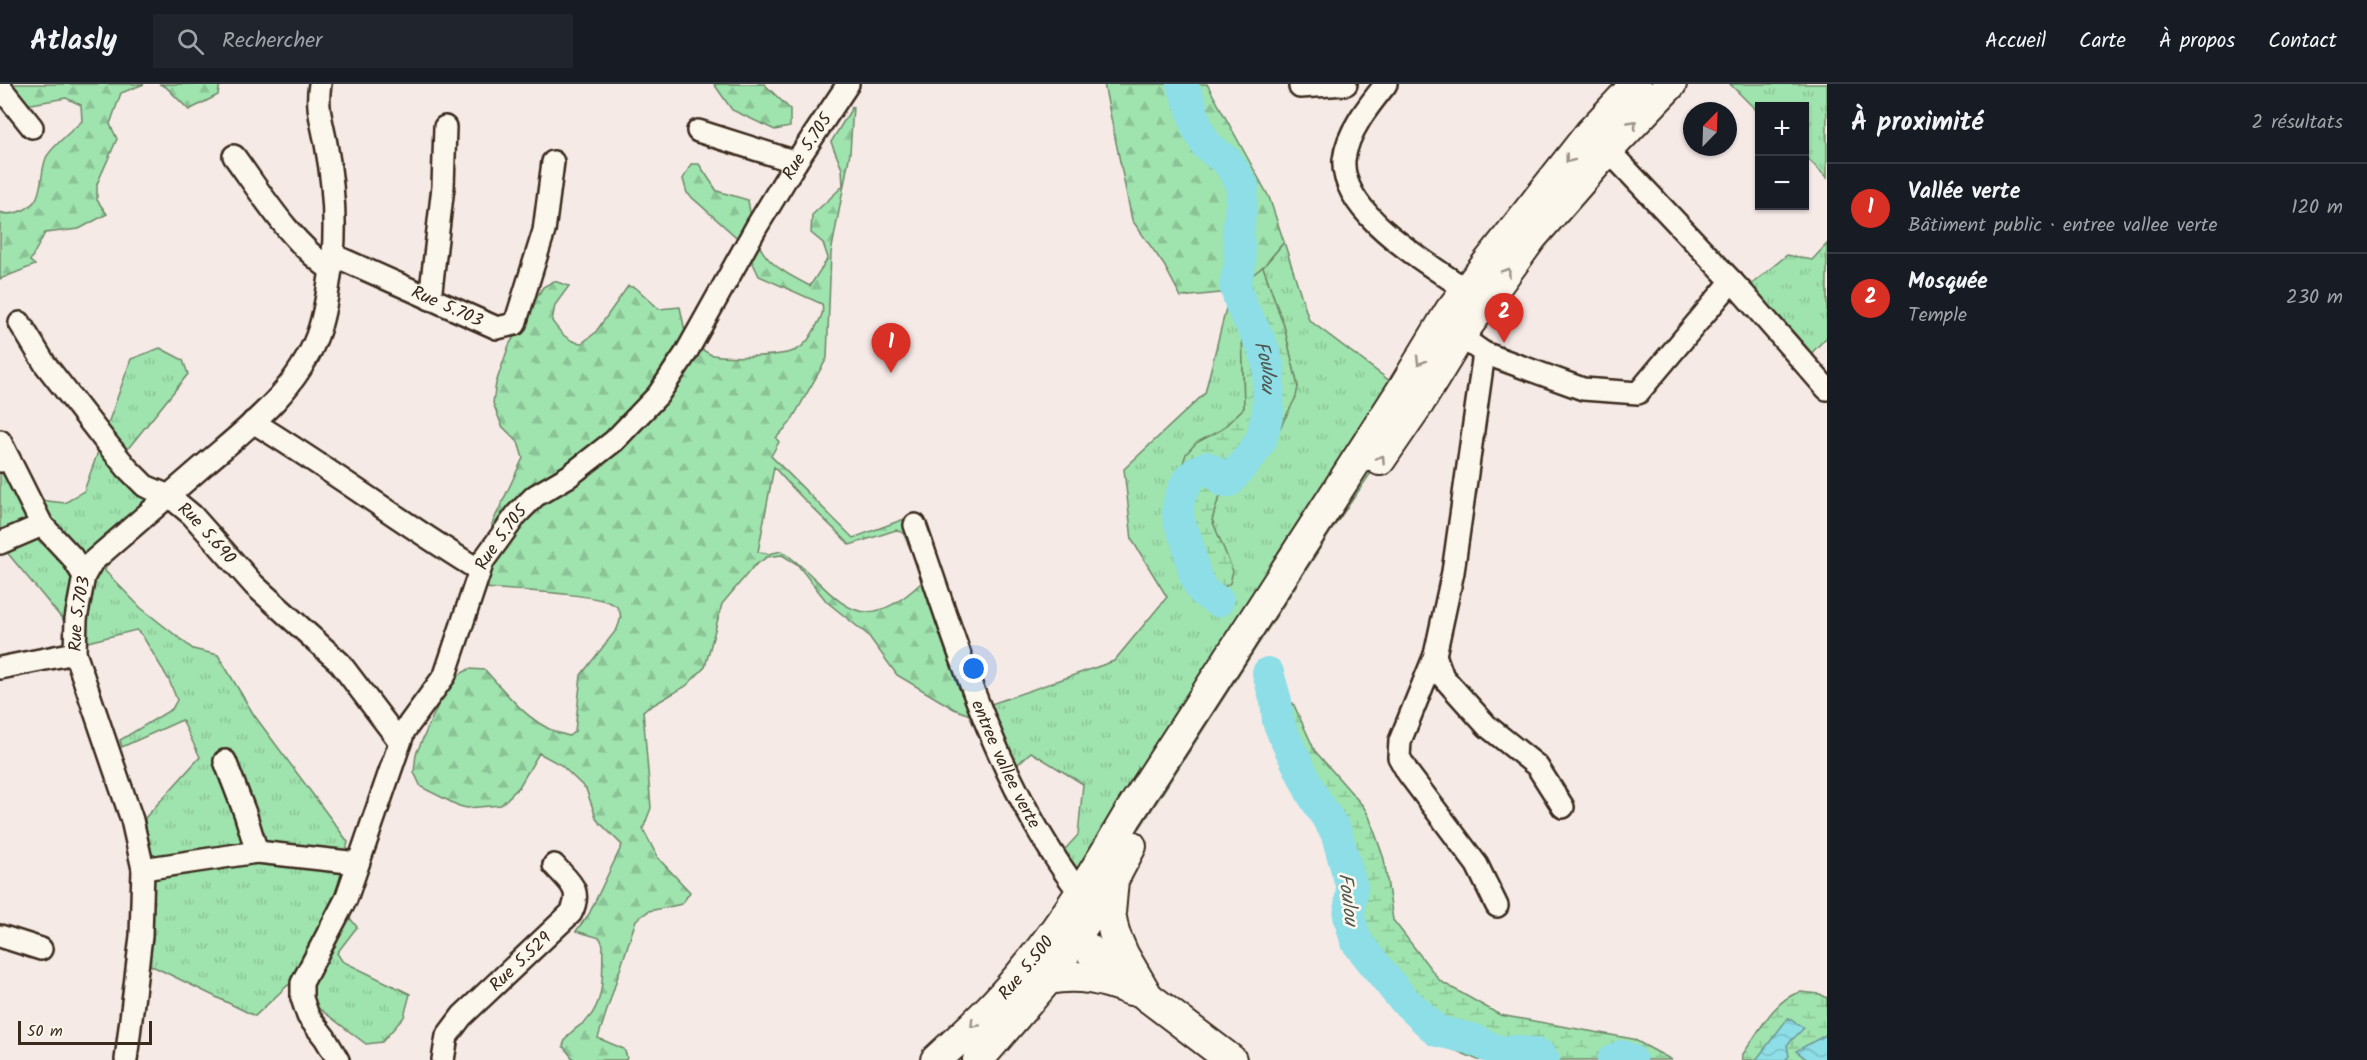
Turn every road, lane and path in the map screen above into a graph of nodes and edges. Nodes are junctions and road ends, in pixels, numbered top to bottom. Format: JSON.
{"nodes":[{"id":1,"x":320,"y":84,"type":"edge"},
{"id":2,"x":848,"y":84,"type":"edge"},
{"id":3,"x":1346,"y":84,"type":"edge"},
{"id":4,"x":1386,"y":84,"type":"edge"},
{"id":5,"x":1636,"y":84,"type":"edge"},
{"id":6,"x":1671,"y":84,"type":"edge"},
{"id":7,"x":0,"y":87,"type":"edge"},
{"id":8,"x":1300,"y":87,"type":"dead end"},
{"id":9,"x":32,"y":127,"type":"dead end"},
{"id":10,"x":445,"y":127,"type":"dead end"},
{"id":11,"x":698,"y":130,"type":"dead end"},
{"id":12,"x":1608,"y":150,"type":"junction"},
{"id":13,"x":234,"y":156,"type":"dead end"},
{"id":14,"x":553,"y":162,"type":"dead end"},
{"id":15,"x":796,"y":162,"type":"junction"},
{"id":16,"x":332,"y":262,"type":"junction"},
{"id":17,"x":1732,"y":281,"type":"junction"},
{"id":18,"x":1466,"y":290,"type":"junction"},
{"id":19,"x":430,"y":298,"type":"junction"},
{"id":20,"x":20,"y":323,"type":"dead end"},
{"id":21,"x":1472,"y":345,"type":"junction"},
{"id":22,"x":1827,"y":390,"type":"edge"},
{"id":23,"x":254,"y":423,"type":"junction"},
{"id":24,"x":3,"y":454,"type":"edge"},
{"id":25,"x":169,"y":496,"type":"junction"},
{"id":26,"x":42,"y":525,"type":"junction"},
{"id":27,"x":915,"y":525,"type":"dead end"},
{"id":28,"x":0,"y":543,"type":"edge"},
{"id":29,"x":479,"y":570,"type":"junction"},
{"id":30,"x":84,"y":576,"type":"junction"},
{"id":31,"x":75,"y":653,"type":"junction"},
{"id":32,"x":1435,"y":655,"type":"junction"},
{"id":33,"x":0,"y":668,"type":"edge"},
{"id":34,"x":400,"y":742,"type":"junction"},
{"id":35,"x":225,"y":761,"type":"dead end"},
{"id":36,"x":1563,"y":807,"type":"dead end"},
{"id":37,"x":257,"y":852,"type":"junction"},
{"id":38,"x":358,"y":863,"type":"junction"},
{"id":39,"x":554,"y":865,"type":"dead end"},
{"id":40,"x":143,"y":869,"type":"junction"},
{"id":41,"x":1106,"y":871,"type":"junction"},
{"id":42,"x":1080,"y":893,"type":"junction"},
{"id":43,"x":1497,"y":906,"type":"dead end"},
{"id":44,"x":1067,"y":931,"type":"junction"},
{"id":45,"x":0,"y":936,"type":"edge"},
{"id":46,"x":41,"y":949,"type":"dead end"},
{"id":47,"x":1048,"y":979,"type":"junction"},
{"id":48,"x":1148,"y":997,"type":"junction"},
{"id":49,"x":126,"y":1060,"type":"edge"},
{"id":50,"x":338,"y":1060,"type":"edge"},
{"id":51,"x":443,"y":1060,"type":"edge"},
{"id":52,"x":936,"y":1060,"type":"edge"},
{"id":53,"x":978,"y":1060,"type":"edge"},
{"id":54,"x":1231,"y":1060,"type":"edge"}],
"edges":[{"from":1,"to":16,"type":"street","name":"Rue 5.703"},
{"from":2,"to":15,"type":"street","name":"Rue 5.705"},
{"from":3,"to":8,"type":"street"},
{"from":4,"to":18,"type":"street"},
{"from":5,"to":18,"type":"main road","one_way":true},
{"from":12,"to":6,"type":"main road","one_way":true},
{"from":7,"to":9,"type":"street"},
{"from":10,"to":19,"type":"street"},
{"from":11,"to":15,"type":"street"},
{"from":12,"to":17,"type":"street"},
{"from":21,"to":12,"type":"main road","one_way":true},
{"from":13,"to":16,"type":"street"},
{"from":14,"to":19,"type":"street","name":"Rue 5.703"},
{"from":15,"to":29,"type":"street","name":"Rue 5.705"},
{"from":16,"to":19,"type":"street","name":"Rue 5.703"},
{"from":16,"to":23,"type":"street","name":"Rue 5.703"},
{"from":17,"to":21,"type":"street"},
{"from":17,"to":22,"type":"street"},
{"from":18,"to":41,"type":"main road","one_way":true},
{"from":20,"to":25,"type":"street","name":"Rue 5.690"},
{"from":21,"to":32,"type":"street"},
{"from":41,"to":21,"type":"main road","one_way":true},
{"from":23,"to":25,"type":"street","name":"Rue 5.703"},
{"from":23,"to":29,"type":"street"},
{"from":24,"to":26,"type":"street"},
{"from":25,"to":30,"type":"street","name":"Rue 5.703"},
{"from":25,"to":34,"type":"street","name":"Rue 5.690"},
{"from":26,"to":28,"type":"street"},
{"from":26,"to":30,"type":"street"},
{"from":27,"to":42,"type":"street","name":"entree vallee verte"},
{"from":29,"to":34,"type":"street","name":"Rue 5.705"},
{"from":30,"to":31,"type":"street","name":"Rue 5.703"},
{"from":31,"to":33,"type":"street"},
{"from":31,"to":40,"type":"street","name":"Rue 5.703"},
{"from":32,"to":36,"type":"street"},
{"from":32,"to":43,"type":"street"},
{"from":34,"to":38,"type":"street","name":"Rue 5.705"},
{"from":35,"to":37,"type":"street"},
{"from":37,"to":38,"type":"street"},
{"from":37,"to":40,"type":"street"},
{"from":38,"to":50,"type":"street","name":"Rue 5.705"},
{"from":39,"to":51,"type":"street","name":"Rue 5.529"},
{"from":40,"to":49,"type":"street","name":"Rue 5.703"},
{"from":41,"to":42,"type":"main road","name":"Rue 5.500"},
{"from":41,"to":44,"type":"main road","name":"Rue 5.500"},
{"from":41,"to":48,"type":"main road"},
{"from":42,"to":44,"type":"main road","name":"Rue 5.500"},
{"from":44,"to":47,"type":"main road","name":"Rue 5.500"},
{"from":44,"to":48,"type":"main road"},
{"from":44,"to":52,"type":"main road","name":"Rue 5.500","one_way":true},
{"from":45,"to":46,"type":"street"},
{"from":47,"to":48,"type":"main road"},
{"from":47,"to":53,"type":"main road","name":"Rue 5.500"},
{"from":48,"to":54,"type":"main road"}]}
